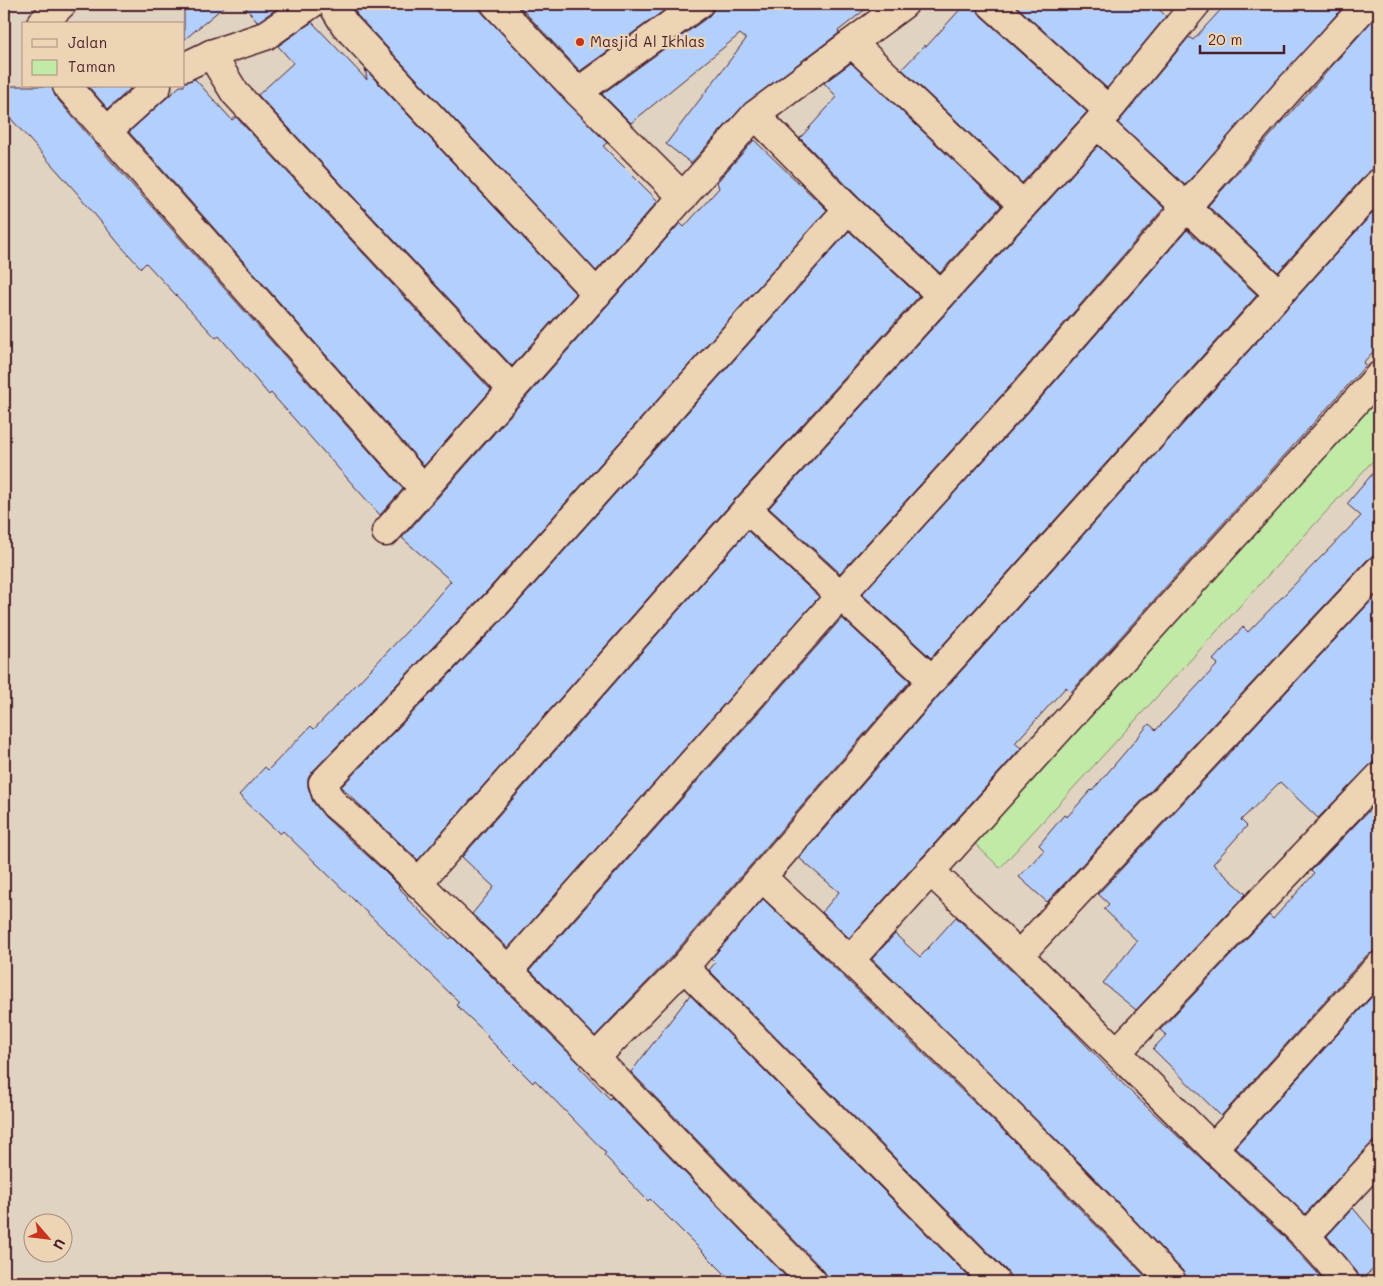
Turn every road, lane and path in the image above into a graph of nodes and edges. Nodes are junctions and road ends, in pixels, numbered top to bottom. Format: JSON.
{"nodes":[{"id":1,"x":62,"y":4,"type":"edge"},
{"id":2,"x":311,"y":4,"type":"edge"},
{"id":3,"x":332,"y":4,"type":"edge"},
{"id":4,"x":699,"y":4,"type":"edge"},
{"id":5,"x":904,"y":4,"type":"edge"},
{"id":6,"x":991,"y":4,"type":"edge"},
{"id":7,"x":1368,"y":4,"type":"edge"},
{"id":8,"x":500,"y":5,"type":"edge"},
{"id":9,"x":1186,"y":7,"type":"edge"},
{"id":10,"x":43,"y":22,"type":"edge"},
{"id":11,"x":852,"y":43,"type":"junction"},
{"id":12,"x":211,"y":54,"type":"junction"},
{"id":13,"x":185,"y":67,"type":"edge"},
{"id":14,"x":69,"y":88,"type":"edge"},
{"id":15,"x":155,"y":88,"type":"edge"},
{"id":16,"x":578,"y":92,"type":"junction"},
{"id":17,"x":755,"y":115,"type":"junction"},
{"id":18,"x":1103,"y":117,"type":"junction"},
{"id":19,"x":106,"y":132,"type":"junction"},
{"id":20,"x":1379,"y":182,"type":"edge"},
{"id":21,"x":683,"y":197,"type":"junction"},
{"id":22,"x":1023,"y":206,"type":"junction"},
{"id":23,"x":1186,"y":206,"type":"junction"},
{"id":24,"x":848,"y":209,"type":"junction"},
{"id":25,"x":1278,"y":293,"type":"junction"},
{"id":26,"x":597,"y":294,"type":"junction"},
{"id":27,"x":942,"y":295,"type":"junction"},
{"id":28,"x":1379,"y":376,"type":"edge"},
{"id":29,"x":512,"y":389,"type":"junction"},
{"id":30,"x":423,"y":488,"type":"junction"},
{"id":31,"x":747,"y":509,"type":"junction"},
{"id":32,"x":386,"y":532,"type":"dead end"},
{"id":33,"x":1379,"y":570,"type":"edge"},
{"id":34,"x":840,"y":596,"type":"junction"},
{"id":35,"x":932,"y":680,"type":"junction"},
{"id":36,"x":1379,"y":776,"type":"edge"},
{"id":37,"x":930,"y":871,"type":"junction"},
{"id":38,"x":763,"y":878,"type":"junction"},
{"id":39,"x":418,"y":883,"type":"junction"},
{"id":40,"x":1020,"y":954,"type":"junction"},
{"id":41,"x":850,"y":960,"type":"junction"},
{"id":42,"x":1379,"y":966,"type":"edge"},
{"id":43,"x":684,"y":967,"type":"junction"},
{"id":44,"x":509,"y":970,"type":"junction"},
{"id":45,"x":1117,"y":1052,"type":"junction"},
{"id":46,"x":596,"y":1057,"type":"junction"},
{"id":47,"x":1213,"y":1148,"type":"junction"},
{"id":48,"x":1379,"y":1157,"type":"edge"},
{"id":49,"x":1306,"y":1237,"type":"junction"},
{"id":50,"x":813,"y":1282,"type":"edge"},
{"id":51,"x":996,"y":1282,"type":"edge"},
{"id":52,"x":1172,"y":1282,"type":"edge"},
{"id":53,"x":1345,"y":1282,"type":"edge"}],
"edges":[{"from":1,"to":10,"type":"street"},
{"from":2,"to":12,"type":"street"},
{"from":3,"to":26,"type":"street"},
{"from":4,"to":16,"type":"street"},
{"from":5,"to":11,"type":"street"},
{"from":6,"to":18,"type":"street"},
{"from":7,"to":23,"type":"street"},
{"from":8,"to":16,"type":"street"},
{"from":9,"to":18,"type":"street"},
{"from":11,"to":17,"type":"street"},
{"from":11,"to":22,"type":"street"},
{"from":12,"to":13,"type":"street"},
{"from":12,"to":29,"type":"street"},
{"from":14,"to":19,"type":"street"},
{"from":15,"to":19,"type":"street"},
{"from":16,"to":21,"type":"street"},
{"from":17,"to":21,"type":"street"},
{"from":17,"to":24,"type":"street"},
{"from":18,"to":22,"type":"street"},
{"from":18,"to":23,"type":"street"},
{"from":19,"to":30,"type":"street"},
{"from":20,"to":25,"type":"street"},
{"from":21,"to":26,"type":"street"},
{"from":22,"to":27,"type":"street"},
{"from":23,"to":25,"type":"street"},
{"from":23,"to":34,"type":"street"},
{"from":24,"to":27,"type":"street"},
{"from":24,"to":39,"type":"street"},
{"from":25,"to":35,"type":"street"},
{"from":26,"to":29,"type":"street"},
{"from":27,"to":31,"type":"street"},
{"from":28,"to":37,"type":"street"},
{"from":29,"to":30,"type":"street"},
{"from":30,"to":32,"type":"street"},
{"from":31,"to":34,"type":"street"},
{"from":31,"to":39,"type":"street"},
{"from":33,"to":40,"type":"street"},
{"from":34,"to":35,"type":"street"},
{"from":34,"to":44,"type":"street"},
{"from":35,"to":38,"type":"street"},
{"from":36,"to":45,"type":"street"},
{"from":37,"to":40,"type":"street"},
{"from":37,"to":41,"type":"street"},
{"from":38,"to":41,"type":"street"},
{"from":38,"to":43,"type":"street"},
{"from":39,"to":44,"type":"street"},
{"from":40,"to":45,"type":"street"},
{"from":41,"to":52,"type":"street"},
{"from":42,"to":47,"type":"street"},
{"from":43,"to":46,"type":"street"},
{"from":43,"to":51,"type":"street"},
{"from":44,"to":46,"type":"street"},
{"from":45,"to":47,"type":"street"},
{"from":46,"to":50,"type":"street"},
{"from":47,"to":49,"type":"street"},
{"from":48,"to":49,"type":"street"},
{"from":49,"to":53,"type":"street"}]}
